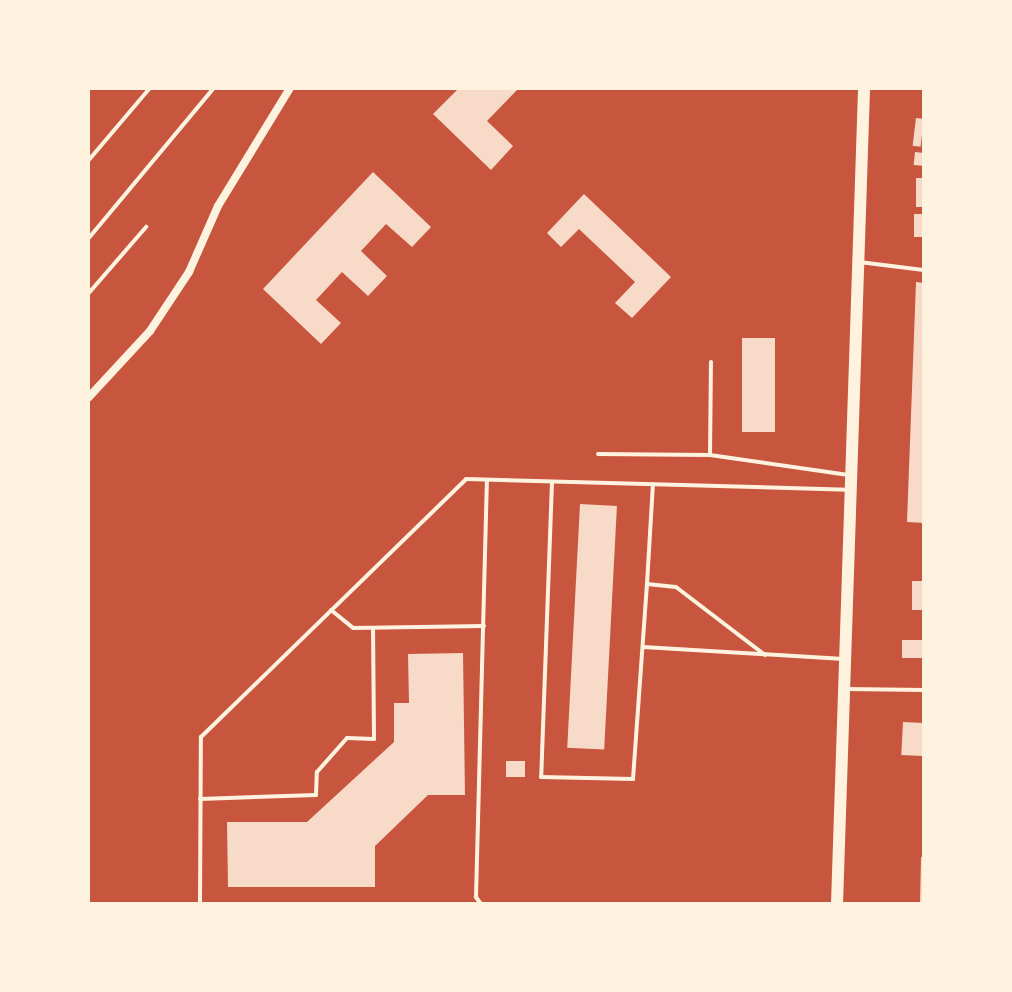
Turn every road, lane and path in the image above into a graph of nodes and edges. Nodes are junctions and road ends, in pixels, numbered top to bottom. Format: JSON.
{"nodes":[{"id":1,"x":150,"y":88,"type":"edge"},
{"id":2,"x":214,"y":88,"type":"edge"},
{"id":3,"x":290,"y":88,"type":"edge"},
{"id":4,"x":864,"y":88,"type":"edge"},
{"id":5,"x":88,"y":161,"type":"edge"},
{"id":6,"x":146,"y":227,"type":"dead end"},
{"id":7,"x":88,"y":239,"type":"edge"},
{"id":8,"x":859,"y":262,"type":"junction"},
{"id":9,"x":924,"y":270,"type":"edge"},
{"id":10,"x":88,"y":294,"type":"edge"},
{"id":11,"x":711,"y":362,"type":"dead end"},
{"id":12,"x":88,"y":398,"type":"edge"},
{"id":13,"x":598,"y":454,"type":"dead end"},
{"id":14,"x":710,"y":455,"type":"junction"},
{"id":15,"x":851,"y":475,"type":"junction"},
{"id":16,"x":487,"y":480,"type":"junction"},
{"id":17,"x":552,"y":482,"type":"junction"},
{"id":18,"x":653,"y":484,"type":"junction"},
{"id":19,"x":851,"y":490,"type":"junction"},
{"id":20,"x":647,"y":584,"type":"junction"},
{"id":21,"x":331,"y":610,"type":"junction"},
{"id":22,"x":484,"y":626,"type":"junction"},
{"id":23,"x":373,"y":628,"type":"junction"},
{"id":24,"x":643,"y":647,"type":"junction"},
{"id":25,"x":765,"y":655,"type":"junction"},
{"id":26,"x":846,"y":659,"type":"junction"},
{"id":27,"x":845,"y":689,"type":"junction"},
{"id":28,"x":924,"y":690,"type":"edge"},
{"id":29,"x":200,"y":799,"type":"junction"},
{"id":30,"x":200,"y":904,"type":"edge"},
{"id":31,"x":481,"y":904,"type":"edge"},
{"id":32,"x":837,"y":904,"type":"edge"}],
"edges":[{"from":1,"to":5,"type":"lane"},
{"from":2,"to":7,"type":"lane"},
{"from":3,"to":12,"type":"street"},
{"from":4,"to":8,"type":"main road"},
{"from":6,"to":10,"type":"lane"},
{"from":8,"to":9,"type":"lane"},
{"from":8,"to":15,"type":"main road"},
{"from":11,"to":14,"type":"lane"},
{"from":13,"to":14,"type":"lane"},
{"from":14,"to":15,"type":"lane"},
{"from":15,"to":19,"type":"main road"},
{"from":16,"to":17,"type":"lane"},
{"from":16,"to":21,"type":"lane"},
{"from":16,"to":22,"type":"lane"},
{"from":17,"to":18,"type":"lane"},
{"from":17,"to":24,"type":"lane"},
{"from":18,"to":19,"type":"lane"},
{"from":18,"to":20,"type":"lane"},
{"from":19,"to":26,"type":"main road"},
{"from":20,"to":24,"type":"lane"},
{"from":20,"to":25,"type":"lane"},
{"from":21,"to":23,"type":"lane"},
{"from":21,"to":29,"type":"lane"},
{"from":22,"to":23,"type":"lane"},
{"from":22,"to":31,"type":"lane"},
{"from":23,"to":29,"type":"lane"},
{"from":24,"to":25,"type":"lane"},
{"from":25,"to":26,"type":"lane"},
{"from":26,"to":27,"type":"main road"},
{"from":27,"to":28,"type":"lane"},
{"from":27,"to":32,"type":"main road"},
{"from":29,"to":30,"type":"lane"}]}
